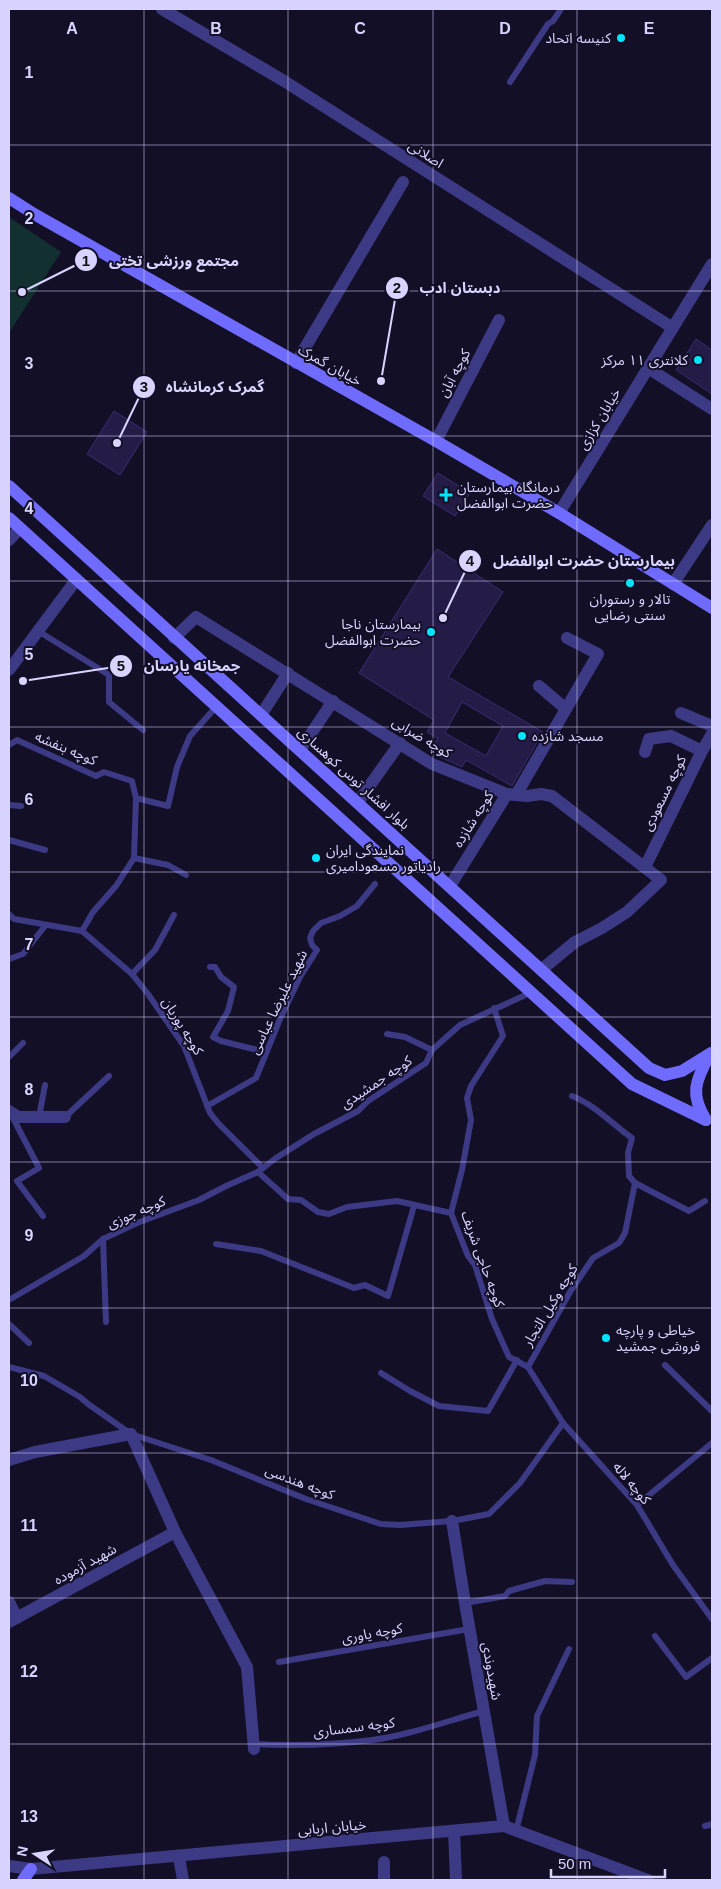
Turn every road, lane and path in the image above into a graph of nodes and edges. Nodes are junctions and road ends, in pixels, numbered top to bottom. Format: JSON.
{"nodes":[{"id":1,"x":162,"y":9,"type":"edge"},
{"id":2,"x":561,"y":9,"type":"edge"},
{"id":3,"x":510,"y":82,"type":"dead end"},
{"id":4,"x":404,"y":182,"type":"dead end"},
{"id":5,"x":9,"y":198,"type":"edge"},
{"id":6,"x":712,"y":264,"type":"edge"},
{"id":7,"x":499,"y":320,"type":"dead end"},
{"id":8,"x":673,"y":328,"type":"junction"},
{"id":9,"x":296,"y":363,"type":"junction"},
{"id":10,"x":648,"y":368,"type":"junction"},
{"id":11,"x":712,"y":409,"type":"edge"},
{"id":12,"x":436,"y":441,"type":"junction"},
{"id":13,"x":9,"y":486,"type":"edge"},
{"id":14,"x":560,"y":513,"type":"junction"},
{"id":15,"x":9,"y":518,"type":"edge"},
{"id":16,"x":712,"y":525,"type":"edge"},
{"id":17,"x":20,"y":528,"type":"junction"},
{"id":18,"x":9,"y":540,"type":"edge"},
{"id":19,"x":76,"y":580,"type":"junction"},
{"id":20,"x":673,"y":584,"type":"junction"},
{"id":21,"x":712,"y":608,"type":"edge"},
{"id":22,"x":37,"y":630,"type":"junction"},
{"id":23,"x":174,"y":638,"type":"junction"},
{"id":24,"x":567,"y":638,"type":"dead end"},
{"id":25,"x":9,"y":670,"type":"edge"},
{"id":26,"x":288,"y":673,"type":"junction"},
{"id":27,"x":539,"y":686,"type":"dead end"},
{"id":28,"x":333,"y":701,"type":"junction"},
{"id":29,"x":216,"y":707,"type":"junction"},
{"id":30,"x":566,"y":709,"type":"junction"},
{"id":31,"x":681,"y":713,"type":"dead end"},
{"id":32,"x":261,"y":715,"type":"junction"},
{"id":33,"x":712,"y":726,"type":"edge"},
{"id":34,"x":143,"y":730,"type":"dead end"},
{"id":35,"x":712,"y":734,"type":"edge"},
{"id":36,"x":400,"y":743,"type":"junction"},
{"id":37,"x":9,"y":745,"type":"edge"},
{"id":38,"x":300,"y":750,"type":"junction"},
{"id":39,"x":702,"y":750,"type":"junction"},
{"id":40,"x":645,"y":752,"type":"dead end"},
{"id":41,"x":511,"y":794,"type":"junction"},
{"id":42,"x":136,"y":798,"type":"junction"},
{"id":43,"x":358,"y":802,"type":"junction"},
{"id":44,"x":9,"y":805,"type":"edge"},
{"id":45,"x":21,"y":806,"type":"dead end"},
{"id":46,"x":9,"y":840,"type":"edge"},
{"id":47,"x":45,"y":850,"type":"dead end"},
{"id":48,"x":134,"y":858,"type":"junction"},
{"id":49,"x":645,"y":867,"type":"junction"},
{"id":50,"x":186,"y":875,"type":"dead end"},
{"id":51,"x":375,"y":884,"type":"dead end"},
{"id":52,"x":450,"y":886,"type":"junction"},
{"id":53,"x":9,"y":914,"type":"edge"},
{"id":54,"x":174,"y":915,"type":"dead end"},
{"id":55,"x":45,"y":926,"type":"junction"},
{"id":56,"x":82,"y":931,"type":"junction"},
{"id":57,"x":9,"y":960,"type":"edge"},
{"id":58,"x":210,"y":967,"type":"dead end"},
{"id":59,"x":542,"y":970,"type":"junction"},
{"id":60,"x":132,"y":974,"type":"junction"},
{"id":61,"x":532,"y":992,"type":"junction"},
{"id":62,"x":494,"y":1008,"type":"junction"},
{"id":63,"x":387,"y":1034,"type":"dead end"},
{"id":64,"x":23,"y":1043,"type":"dead end"},
{"id":65,"x":432,"y":1050,"type":"junction"},
{"id":66,"x":266,"y":1052,"type":"junction"},
{"id":67,"x":712,"y":1052,"type":"edge"},
{"id":68,"x":9,"y":1057,"type":"edge"},
{"id":69,"x":109,"y":1076,"type":"dead end"},
{"id":70,"x":45,"y":1085,"type":"dead end"},
{"id":71,"x":572,"y":1096,"type":"dead end"},
{"id":72,"x":207,"y":1106,"type":"junction"},
{"id":73,"x":12,"y":1116,"type":"edge"},
{"id":74,"x":40,"y":1117,"type":"junction"},
{"id":75,"x":65,"y":1118,"type":"joint"},
{"id":76,"x":709,"y":1123,"type":"edge"},
{"id":77,"x":261,"y":1170,"type":"junction"},
{"id":78,"x":635,"y":1183,"type":"junction"},
{"id":79,"x":226,"y":1186,"type":"joint"},
{"id":80,"x":705,"y":1201,"type":"dead end"},
{"id":81,"x":414,"y":1206,"type":"junction"},
{"id":82,"x":451,"y":1213,"type":"junction"},
{"id":83,"x":43,"y":1216,"type":"dead end"},
{"id":84,"x":102,"y":1239,"type":"junction"},
{"id":85,"x":216,"y":1244,"type":"dead end"},
{"id":86,"x":9,"y":1300,"type":"edge"},
{"id":87,"x":106,"y":1322,"type":"dead end"},
{"id":88,"x":9,"y":1324,"type":"edge"},
{"id":89,"x":29,"y":1343,"type":"dead end"},
{"id":90,"x":516,"y":1360,"type":"junction"},
{"id":91,"x":665,"y":1365,"type":"dead end"},
{"id":92,"x":9,"y":1367,"type":"edge"},
{"id":93,"x":528,"y":1367,"type":"junction"},
{"id":94,"x":381,"y":1373,"type":"dead end"},
{"id":95,"x":712,"y":1411,"type":"edge"},
{"id":96,"x":563,"y":1423,"type":"junction"},
{"id":97,"x":131,"y":1434,"type":"junction"},
{"id":98,"x":712,"y":1443,"type":"edge"},
{"id":99,"x":9,"y":1460,"type":"edge"},
{"id":100,"x":637,"y":1505,"type":"junction"},
{"id":101,"x":452,"y":1521,"type":"junction"},
{"id":102,"x":175,"y":1532,"type":"junction"},
{"id":103,"x":572,"y":1582,"type":"dead end"},
{"id":104,"x":9,"y":1602,"type":"edge"},
{"id":105,"x":464,"y":1603,"type":"junction"},
{"id":106,"x":712,"y":1619,"type":"edge"},
{"id":107,"x":13,"y":1620,"type":"edge"},
{"id":108,"x":469,"y":1628,"type":"junction"},
{"id":109,"x":655,"y":1636,"type":"dead end"},
{"id":110,"x":569,"y":1649,"type":"dead end"},
{"id":111,"x":712,"y":1658,"type":"edge"},
{"id":112,"x":279,"y":1662,"type":"dead end"},
{"id":113,"x":484,"y":1711,"type":"junction"},
{"id":114,"x":254,"y":1746,"type":"joint"},
{"id":115,"x":712,"y":1824,"type":"edge"},
{"id":116,"x":705,"y":1826,"type":"dead end"},
{"id":117,"x":510,"y":1828,"type":"junction"},
{"id":118,"x":454,"y":1831,"type":"junction"},
{"id":119,"x":179,"y":1857,"type":"junction"},
{"id":120,"x":384,"y":1862,"type":"dead end"},
{"id":121,"x":9,"y":1866,"type":"edge"},
{"id":122,"x":31,"y":1869,"type":"junction"},
{"id":123,"x":23,"y":1880,"type":"edge"},
{"id":124,"x":183,"y":1880,"type":"edge"},
{"id":125,"x":384,"y":1880,"type":"edge"},
{"id":126,"x":456,"y":1880,"type":"edge"},
{"id":127,"x":648,"y":1880,"type":"edge"}],
"edges":[{"from":1,"to":8,"type":"street","name":"اصلانی"},
{"from":2,"to":3,"type":"lane"},
{"from":4,"to":9,"type":"street"},
{"from":5,"to":9,"type":"main road","name":"خیابان گمرک"},
{"from":6,"to":8,"type":"street","name":"خیابان کزازی"},
{"from":7,"to":12,"type":"street","name":"کوچه آبان"},
{"from":8,"to":10,"type":"street","name":"خیابان کزازی"},
{"from":9,"to":12,"type":"main road","name":"خیابان گمرک"},
{"from":10,"to":11,"type":"street"},
{"from":10,"to":14,"type":"street","name":"خیابان کزازی"},
{"from":12,"to":14,"type":"main road","name":"خیابان گمرک"},
{"from":13,"to":23,"type":"main road","name":"بلوار افشار توس کوهساری"},
{"from":14,"to":20,"type":"main road","name":"خیابان گمرک"},
{"from":15,"to":17,"type":"main road"},
{"from":16,"to":20,"type":"street"},
{"from":17,"to":18,"type":"street"},
{"from":17,"to":19,"type":"main road"},
{"from":19,"to":22,"type":"street"},
{"from":19,"to":29,"type":"main road"},
{"from":20,"to":21,"type":"main road","name":"خیابان گمرک"},
{"from":22,"to":25,"type":"street"},
{"from":22,"to":34,"type":"lane"},
{"from":23,"to":26,"type":"street","name":"کوچه ضرابی"},
{"from":23,"to":32,"type":"main road","name":"بلوار افشار توس کوهساری"},
{"from":24,"to":30,"type":"street","name":"کوچه شازده"},
{"from":26,"to":28,"type":"street","name":"کوچه ضرابی"},
{"from":26,"to":32,"type":"street"},
{"from":27,"to":30,"type":"street"},
{"from":28,"to":36,"type":"street","name":"کوچه ضرابی"},
{"from":28,"to":38,"type":"street"},
{"from":29,"to":42,"type":"lane"},
{"from":29,"to":61,"type":"main road"},
{"from":30,"to":41,"type":"street","name":"کوچه شازده"},
{"from":31,"to":33,"type":"street"},
{"from":32,"to":38,"type":"main road","name":"بلوار افشار توس کوهساری"},
{"from":35,"to":39,"type":"street","name":"کوچه مسعودی"},
{"from":36,"to":41,"type":"street","name":"کوچه ضرابی"},
{"from":36,"to":43,"type":"street"},
{"from":37,"to":42,"type":"lane","name":"کوچه بنفشه"},
{"from":38,"to":43,"type":"main road","name":"بلوار افشار توس کوهساری"},
{"from":39,"to":40,"type":"street"},
{"from":39,"to":49,"type":"street","name":"کوچه مسعودی"},
{"from":41,"to":49,"type":"street","name":"کوچه ضرابی"},
{"from":41,"to":52,"type":"street","name":"کوچه شازده"},
{"from":42,"to":48,"type":"lane"},
{"from":43,"to":52,"type":"main road","name":"بلوار افشار توس کوهساری"},
{"from":44,"to":45,"type":"lane"},
{"from":46,"to":47,"type":"lane"},
{"from":48,"to":50,"type":"lane"},
{"from":48,"to":56,"type":"lane"},
{"from":49,"to":59,"type":"street","name":"کوچه ضرابی"},
{"from":51,"to":66,"type":"lane","name":"شهید علیرضا عباسی"},
{"from":52,"to":59,"type":"main road","name":"بلوار افشار توس کوهساری"},
{"from":53,"to":55,"type":"lane"},
{"from":54,"to":60,"type":"lane"},
{"from":55,"to":56,"type":"lane"},
{"from":55,"to":57,"type":"lane"},
{"from":56,"to":60,"type":"lane","name":"کوچه پوریان"},
{"from":58,"to":66,"type":"lane"},
{"from":59,"to":67,"type":"main road","name":"بلوار افشار توس کوهساری"},
{"from":60,"to":72,"type":"lane","name":"کوچه پوریان"},
{"from":61,"to":62,"type":"lane","name":"کوچه جمشیدی"},
{"from":61,"to":76,"type":"main road"},
{"from":62,"to":65,"type":"lane","name":"کوچه جمشیدی"},
{"from":62,"to":82,"type":"lane","name":"کوچه حاجی شریف"},
{"from":63,"to":65,"type":"lane"},
{"from":64,"to":68,"type":"lane"},
{"from":65,"to":77,"type":"lane","name":"کوچه جمشیدی"},
{"from":66,"to":72,"type":"lane","name":"شهید علیرضا عباسی"},
{"from":67,"to":76,"type":"main road"},
{"from":69,"to":75,"type":"lane"},
{"from":70,"to":74,"type":"lane"},
{"from":71,"to":78,"type":"lane"},
{"from":72,"to":77,"type":"lane","name":"کوچه پوریان"},
{"from":73,"to":74,"type":"street"},
{"from":73,"to":83,"type":"lane"},
{"from":74,"to":75,"type":"street"},
{"from":77,"to":79,"type":"lane","name":"کوچه جمشیدی"},
{"from":77,"to":81,"type":"lane","name":"کوچه پوریان"},
{"from":78,"to":80,"type":"lane"},
{"from":78,"to":93,"type":"lane","name":"کوچه وکیل التجار"},
{"from":79,"to":84,"type":"lane","name":"کوچه جوزی"},
{"from":81,"to":82,"type":"lane","name":"کوچه پوریان"},
{"from":81,"to":85,"type":"lane"},
{"from":82,"to":90,"type":"lane","name":"کوچه حاجی شریف"},
{"from":84,"to":86,"type":"lane","name":"کوچه جوزی"},
{"from":84,"to":87,"type":"lane"},
{"from":88,"to":89,"type":"lane"},
{"from":90,"to":93,"type":"lane","name":"کوچه حاجی شریف"},
{"from":90,"to":94,"type":"lane"},
{"from":91,"to":95,"type":"lane"},
{"from":92,"to":97,"type":"lane","name":"کوچه هندسی"},
{"from":93,"to":96,"type":"lane","name":"کوچه لاله"},
{"from":96,"to":100,"type":"lane","name":"کوچه لاله"},
{"from":96,"to":101,"type":"lane","name":"کوچه هندسی"},
{"from":97,"to":99,"type":"street"},
{"from":97,"to":101,"type":"lane","name":"کوچه هندسی"},
{"from":97,"to":102,"type":"street"},
{"from":98,"to":100,"type":"lane"},
{"from":100,"to":106,"type":"lane","name":"کوچه لاله"},
{"from":101,"to":105,"type":"street","name":"شهیدوندی"},
{"from":102,"to":107,"type":"street","name":"شهید آزموده"},
{"from":102,"to":114,"type":"street"},
{"from":103,"to":105,"type":"lane"},
{"from":104,"to":107,"type":"street"},
{"from":105,"to":108,"type":"street","name":"شهیدوندی"},
{"from":108,"to":112,"type":"lane","name":"کوچه یاوری"},
{"from":108,"to":113,"type":"street","name":"شهیدوندی"},
{"from":109,"to":111,"type":"lane"},
{"from":110,"to":117,"type":"lane"},
{"from":113,"to":114,"type":"lane","name":"کوچه سمساری"},
{"from":113,"to":117,"type":"street","name":"شهیدوندی"},
{"from":115,"to":116,"type":"lane"},
{"from":117,"to":118,"type":"street","name":"خیابان اربابی"},
{"from":117,"to":127,"type":"street","name":"خیابان اربابی"},
{"from":118,"to":119,"type":"street","name":"خیابان اربابی"},
{"from":118,"to":126,"type":"street"},
{"from":119,"to":122,"type":"street","name":"خیابان اربابی"},
{"from":119,"to":124,"type":"street"},
{"from":120,"to":125,"type":"street"},
{"from":121,"to":122,"type":"street","name":"خیابان اربابی"},
{"from":122,"to":123,"type":"main road"}]}
